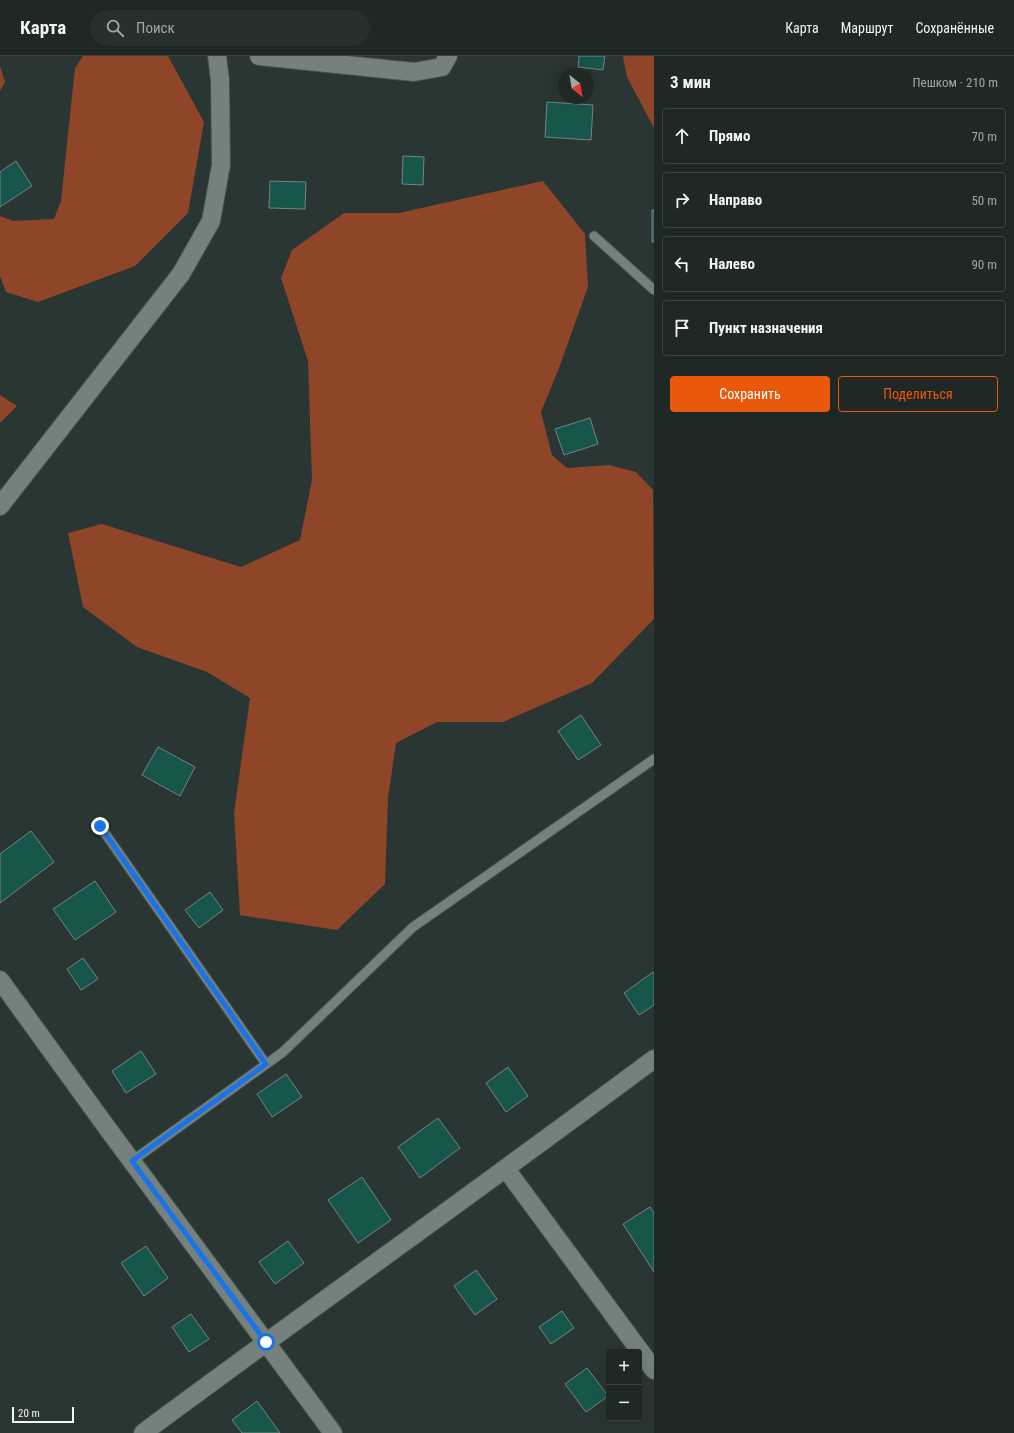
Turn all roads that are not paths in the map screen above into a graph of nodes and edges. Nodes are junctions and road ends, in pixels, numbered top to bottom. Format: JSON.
{"nodes":[{"id":1,"x":217,"y":56,"type":"edge"},
{"id":2,"x":259,"y":56,"type":"edge"},
{"id":3,"x":448,"y":56,"type":"edge"},
{"id":4,"x":594,"y":236,"type":"dead end"},
{"id":5,"x":654,"y":290,"type":"edge"},
{"id":6,"x":0,"y":506,"type":"edge"},
{"id":7,"x":654,"y":759,"type":"edge"},
{"id":8,"x":100,"y":826,"type":"dead end"},
{"id":9,"x":0,"y":980,"type":"edge"},
{"id":10,"x":654,"y":1059,"type":"edge"},
{"id":11,"x":266,"y":1064,"type":"junction"},
{"id":12,"x":132,"y":1161,"type":"junction"},
{"id":13,"x":506,"y":1169,"type":"junction"},
{"id":14,"x":266,"y":1342,"type":"junction"},
{"id":15,"x":654,"y":1370,"type":"edge"},
{"id":16,"x":143,"y":1433,"type":"edge"},
{"id":17,"x":333,"y":1433,"type":"edge"}],
"edges":[{"from":1,"to":6,"type":"street"},
{"from":2,"to":3,"type":"street"},
{"from":4,"to":5,"type":"lane"},
{"from":7,"to":11,"type":"lane"},
{"from":8,"to":11,"type":"lane"},
{"from":9,"to":12,"type":"street"},
{"from":10,"to":13,"type":"street"},
{"from":11,"to":12,"type":"lane"},
{"from":12,"to":14,"type":"street"},
{"from":13,"to":14,"type":"street"},
{"from":13,"to":15,"type":"street"},
{"from":14,"to":16,"type":"street"},
{"from":14,"to":17,"type":"street"}]}
